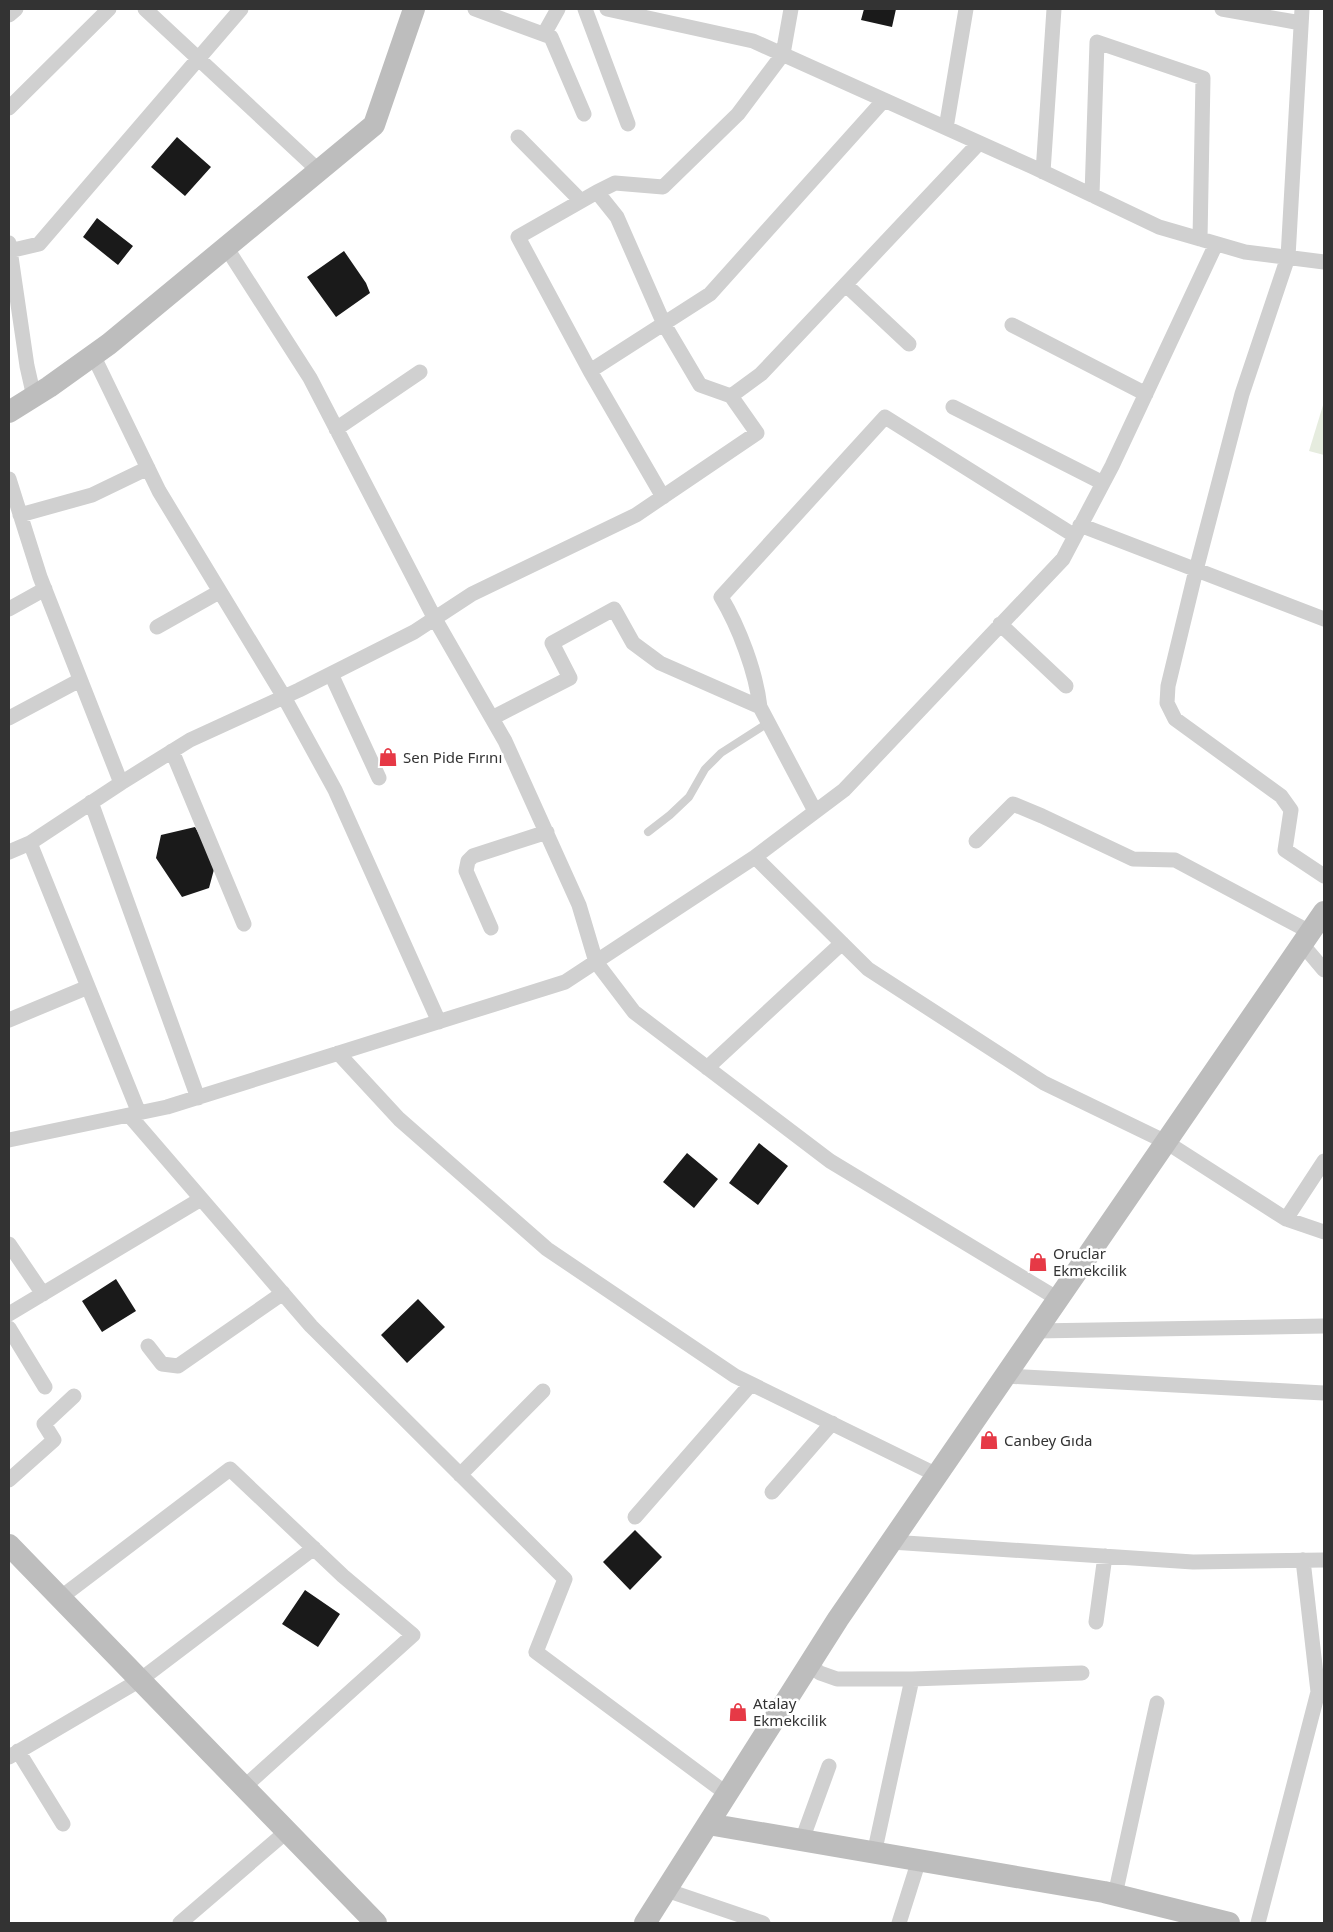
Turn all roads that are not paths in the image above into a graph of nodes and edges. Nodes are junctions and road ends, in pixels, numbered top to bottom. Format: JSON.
{"nodes":[{"id":1,"x":16,"y":9,"type":"edge"},
{"id":2,"x":109,"y":9,"type":"edge"},
{"id":3,"x":145,"y":9,"type":"edge"},
{"id":4,"x":241,"y":9,"type":"edge"},
{"id":5,"x":414,"y":9,"type":"edge"},
{"id":6,"x":475,"y":9,"type":"edge"},
{"id":7,"x":558,"y":9,"type":"edge"},
{"id":8,"x":586,"y":9,"type":"edge"},
{"id":9,"x":607,"y":9,"type":"edge"},
{"id":10,"x":791,"y":9,"type":"edge"},
{"id":11,"x":966,"y":9,"type":"edge"},
{"id":12,"x":1054,"y":9,"type":"edge"},
{"id":13,"x":1222,"y":9,"type":"edge"},
{"id":14,"x":9,"y":15,"type":"edge"},
{"id":15,"x":1301,"y":16,"type":"edge"},
{"id":16,"x":544,"y":34,"type":"junction"},
{"id":17,"x":783,"y":54,"type":"junction"},
{"id":18,"x":198,"y":58,"type":"junction"},
{"id":19,"x":884,"y":100,"type":"junction"},
{"id":20,"x":9,"y":108,"type":"edge"},
{"id":21,"x":584,"y":114,"type":"dead end"},
{"id":22,"x":628,"y":124,"type":"dead end"},
{"id":23,"x":946,"y":128,"type":"junction"},
{"id":24,"x":518,"y":137,"type":"dead end"},
{"id":25,"x":979,"y":143,"type":"junction"},
{"id":26,"x":319,"y":171,"type":"junction"},
{"id":27,"x":1043,"y":172,"type":"junction"},
{"id":28,"x":596,"y":192,"type":"junction"},
{"id":29,"x":1092,"y":195,"type":"junction"},
{"id":30,"x":581,"y":201,"type":"junction"},
{"id":31,"x":1200,"y":239,"type":"junction"},
{"id":32,"x":1216,"y":244,"type":"junction"},
{"id":33,"x":226,"y":247,"type":"junction"},
{"id":34,"x":9,"y":248,"type":"edge"},
{"id":35,"x":1288,"y":258,"type":"junction"},
{"id":36,"x":1324,"y":262,"type":"edge"},
{"id":37,"x":846,"y":285,"type":"junction"},
{"id":38,"x":664,"y":324,"type":"junction"},
{"id":39,"x":1012,"y":325,"type":"dead end"},
{"id":40,"x":909,"y":344,"type":"dead end"},
{"id":41,"x":93,"y":355,"type":"junction"},
{"id":42,"x":590,"y":371,"type":"junction"},
{"id":43,"x":420,"y":372,"type":"dead end"},
{"id":44,"x":1146,"y":394,"type":"junction"},
{"id":45,"x":34,"y":396,"type":"junction"},
{"id":46,"x":731,"y":396,"type":"junction"},
{"id":47,"x":953,"y":407,"type":"dead end"},
{"id":48,"x":9,"y":412,"type":"edge"},
{"id":49,"x":336,"y":429,"type":"junction"},
{"id":50,"x":148,"y":468,"type":"junction"},
{"id":51,"x":9,"y":480,"type":"edge"},
{"id":52,"x":1103,"y":483,"type":"junction"},
{"id":53,"x":663,"y":496,"type":"junction"},
{"id":54,"x":20,"y":515,"type":"junction"},
{"id":55,"x":1078,"y":531,"type":"junction"},
{"id":56,"x":1196,"y":570,"type":"junction"},
{"id":57,"x":45,"y":589,"type":"junction"},
{"id":58,"x":219,"y":592,"type":"junction"},
{"id":59,"x":9,"y":609,"type":"edge"},
{"id":60,"x":434,"y":619,"type":"junction"},
{"id":61,"x":1324,"y":619,"type":"edge"},
{"id":62,"x":1000,"y":624,"type":"junction"},
{"id":63,"x":157,"y":627,"type":"dead end"},
{"id":64,"x":331,"y":674,"type":"junction"},
{"id":65,"x":80,"y":680,"type":"junction"},
{"id":66,"x":1066,"y":686,"type":"dead end"},
{"id":67,"x":284,"y":697,"type":"junction"},
{"id":68,"x":760,"y":707,"type":"junction"},
{"id":69,"x":9,"y":718,"type":"edge"},
{"id":70,"x":492,"y":718,"type":"junction"},
{"id":71,"x":768,"y":723,"type":"junction"},
{"id":72,"x":172,"y":752,"type":"junction"},
{"id":73,"x":379,"y":778,"type":"dead end"},
{"id":74,"x":120,"y":783,"type":"junction"},
{"id":75,"x":91,"y":802,"type":"junction"},
{"id":76,"x":815,"y":811,"type":"junction"},
{"id":77,"x":546,"y":832,"type":"junction"},
{"id":78,"x":648,"y":832,"type":"dead end"},
{"id":79,"x":976,"y":841,"type":"dead end"},
{"id":80,"x":30,"y":843,"type":"junction"},
{"id":81,"x":9,"y":852,"type":"edge"},
{"id":82,"x":755,"y":857,"type":"junction"},
{"id":83,"x":1324,"y":876,"type":"edge"},
{"id":84,"x":1324,"y":912,"type":"edge"},
{"id":85,"x":244,"y":924,"type":"dead end"},
{"id":86,"x":491,"y":928,"type":"dead end"},
{"id":87,"x":1306,"y":938,"type":"junction"},
{"id":88,"x":842,"y":943,"type":"junction"},
{"id":89,"x":596,"y":962,"type":"junction"},
{"id":90,"x":1324,"y":970,"type":"edge"},
{"id":91,"x":88,"y":987,"type":"junction"},
{"id":92,"x":9,"y":1020,"type":"edge"},
{"id":93,"x":439,"y":1022,"type":"junction"},
{"id":94,"x":338,"y":1053,"type":"junction"},
{"id":95,"x":707,"y":1068,"type":"junction"},
{"id":96,"x":198,"y":1098,"type":"junction"},
{"id":97,"x":134,"y":1114,"type":"junction"},
{"id":98,"x":9,"y":1140,"type":"edge"},
{"id":99,"x":1166,"y":1142,"type":"junction"},
{"id":100,"x":1324,"y":1161,"type":"edge"},
{"id":101,"x":201,"y":1199,"type":"junction"},
{"id":102,"x":1286,"y":1219,"type":"junction"},
{"id":103,"x":1324,"y":1232,"type":"edge"},
{"id":104,"x":9,"y":1244,"type":"edge"},
{"id":105,"x":283,"y":1293,"type":"junction"},
{"id":106,"x":43,"y":1294,"type":"junction"},
{"id":107,"x":1058,"y":1299,"type":"junction"},
{"id":108,"x":9,"y":1314,"type":"edge"},
{"id":109,"x":1324,"y":1326,"type":"edge"},
{"id":110,"x":9,"y":1328,"type":"edge"},
{"id":111,"x":1036,"y":1331,"type":"junction"},
{"id":112,"x":148,"y":1346,"type":"dead end"},
{"id":113,"x":1005,"y":1376,"type":"junction"},
{"id":114,"x":751,"y":1384,"type":"junction"},
{"id":115,"x":46,"y":1387,"type":"dead end"},
{"id":116,"x":543,"y":1391,"type":"dead end"},
{"id":117,"x":1324,"y":1393,"type":"edge"},
{"id":118,"x":74,"y":1396,"type":"dead end"},
{"id":119,"x":832,"y":1423,"type":"junction"},
{"id":120,"x":460,"y":1474,"type":"junction"},
{"id":121,"x":937,"y":1475,"type":"junction"},
{"id":122,"x":9,"y":1480,"type":"edge"},
{"id":123,"x":772,"y":1492,"type":"dead end"},
{"id":124,"x":635,"y":1517,"type":"dead end"},
{"id":125,"x":891,"y":1542,"type":"junction"},
{"id":126,"x":9,"y":1547,"type":"edge"},
{"id":127,"x":314,"y":1548,"type":"junction"},
{"id":128,"x":1105,"y":1556,"type":"junction"},
{"id":129,"x":1303,"y":1560,"type":"junction"},
{"id":130,"x":1324,"y":1560,"type":"edge"},
{"id":131,"x":60,"y":1598,"type":"junction"},
{"id":132,"x":1096,"y":1622,"type":"dead end"},
{"id":133,"x":809,"y":1665,"type":"junction"},
{"id":134,"x":1082,"y":1673,"type":"dead end"},
{"id":135,"x":912,"y":1679,"type":"junction"},
{"id":136,"x":140,"y":1680,"type":"junction"},
{"id":137,"x":1157,"y":1704,"type":"dead end"},
{"id":138,"x":13,"y":1754,"type":"edge"},
{"id":139,"x":829,"y":1766,"type":"dead end"},
{"id":140,"x":243,"y":1788,"type":"junction"},
{"id":141,"x":727,"y":1794,"type":"junction"},
{"id":142,"x":63,"y":1824,"type":"dead end"},
{"id":143,"x":708,"y":1824,"type":"junction"},
{"id":144,"x":286,"y":1832,"type":"junction"},
{"id":145,"x":802,"y":1840,"type":"junction"},
{"id":146,"x":874,"y":1854,"type":"junction"},
{"id":147,"x":919,"y":1860,"type":"junction"},
{"id":148,"x":666,"y":1890,"type":"junction"},
{"id":149,"x":1115,"y":1895,"type":"junction"},
{"id":150,"x":180,"y":1923,"type":"edge"},
{"id":151,"x":376,"y":1923,"type":"edge"},
{"id":152,"x":645,"y":1923,"type":"edge"},
{"id":153,"x":763,"y":1923,"type":"edge"},
{"id":154,"x":899,"y":1923,"type":"edge"},
{"id":155,"x":1229,"y":1923,"type":"edge"},
{"id":156,"x":1258,"y":1923,"type":"edge"}],
"edges":[{"from":1,"to":14,"type":"street"},
{"from":2,"to":20,"type":"street"},
{"from":3,"to":18,"type":"street"},
{"from":4,"to":18,"type":"street"},
{"from":5,"to":26,"type":"main road"},
{"from":6,"to":16,"type":"street"},
{"from":7,"to":16,"type":"street"},
{"from":8,"to":22,"type":"street"},
{"from":9,"to":17,"type":"street"},
{"from":10,"to":17,"type":"street"},
{"from":11,"to":23,"type":"street"},
{"from":12,"to":27,"type":"street"},
{"from":13,"to":15,"type":"street"},
{"from":15,"to":35,"type":"street"},
{"from":16,"to":21,"type":"street"},
{"from":17,"to":19,"type":"street"},
{"from":17,"to":28,"type":"street"},
{"from":18,"to":26,"type":"street"},
{"from":18,"to":34,"type":"street"},
{"from":19,"to":23,"type":"street"},
{"from":19,"to":38,"type":"street"},
{"from":23,"to":25,"type":"street"},
{"from":24,"to":30,"type":"street"},
{"from":25,"to":27,"type":"street"},
{"from":25,"to":37,"type":"street"},
{"from":26,"to":33,"type":"main road"},
{"from":27,"to":29,"type":"street"},
{"from":28,"to":30,"type":"street"},
{"from":28,"to":38,"type":"street"},
{"from":29,"to":31,"type":"street"},
{"from":29,"to":31,"type":"street"},
{"from":30,"to":42,"type":"street"},
{"from":31,"to":32,"type":"street"},
{"from":32,"to":35,"type":"street"},
{"from":32,"to":44,"type":"street"},
{"from":33,"to":41,"type":"main road"},
{"from":33,"to":49,"type":"street"},
{"from":34,"to":45,"type":"street"},
{"from":35,"to":36,"type":"street"},
{"from":35,"to":56,"type":"street"},
{"from":37,"to":40,"type":"street"},
{"from":37,"to":46,"type":"street"},
{"from":38,"to":42,"type":"street"},
{"from":38,"to":46,"type":"street"},
{"from":39,"to":44,"type":"street"},
{"from":41,"to":45,"type":"main road"},
{"from":41,"to":50,"type":"street"},
{"from":42,"to":53,"type":"street"},
{"from":43,"to":49,"type":"street"},
{"from":44,"to":52,"type":"street"},
{"from":45,"to":48,"type":"main road"},
{"from":46,"to":53,"type":"street"},
{"from":47,"to":52,"type":"street"},
{"from":49,"to":60,"type":"street"},
{"from":50,"to":54,"type":"street"},
{"from":50,"to":58,"type":"street"},
{"from":51,"to":54,"type":"street"},
{"from":52,"to":55,"type":"street"},
{"from":53,"to":60,"type":"street"},
{"from":54,"to":57,"type":"street"},
{"from":55,"to":56,"type":"street"},
{"from":55,"to":62,"type":"street"},
{"from":55,"to":68,"type":"street"},
{"from":56,"to":61,"type":"street"},
{"from":56,"to":83,"type":"street"},
{"from":57,"to":59,"type":"street"},
{"from":57,"to":65,"type":"street"},
{"from":58,"to":63,"type":"street"},
{"from":58,"to":67,"type":"street"},
{"from":60,"to":64,"type":"street"},
{"from":60,"to":70,"type":"street"},
{"from":62,"to":66,"type":"street"},
{"from":62,"to":76,"type":"street"},
{"from":64,"to":67,"type":"street"},
{"from":64,"to":73,"type":"street"},
{"from":65,"to":69,"type":"street"},
{"from":65,"to":74,"type":"street"},
{"from":67,"to":72,"type":"street"},
{"from":67,"to":93,"type":"street"},
{"from":68,"to":70,"type":"street"},
{"from":68,"to":71,"type":"street"},
{"from":70,"to":77,"type":"street"},
{"from":71,"to":76,"type":"street"},
{"from":71,"to":78,"type":"lane"},
{"from":72,"to":74,"type":"street"},
{"from":72,"to":85,"type":"street"},
{"from":74,"to":75,"type":"street"},
{"from":75,"to":80,"type":"street"},
{"from":75,"to":96,"type":"street"},
{"from":76,"to":82,"type":"street"},
{"from":77,"to":86,"type":"street"},
{"from":77,"to":89,"type":"street"},
{"from":79,"to":87,"type":"street"},
{"from":80,"to":81,"type":"street"},
{"from":80,"to":91,"type":"street"},
{"from":82,"to":88,"type":"street"},
{"from":82,"to":89,"type":"street"},
{"from":84,"to":87,"type":"main road"},
{"from":87,"to":90,"type":"street"},
{"from":87,"to":99,"type":"main road"},
{"from":88,"to":95,"type":"street"},
{"from":88,"to":99,"type":"street"},
{"from":89,"to":93,"type":"street"},
{"from":89,"to":95,"type":"street"},
{"from":91,"to":92,"type":"street"},
{"from":91,"to":97,"type":"street"},
{"from":93,"to":94,"type":"street"},
{"from":94,"to":96,"type":"street"},
{"from":94,"to":114,"type":"street"},
{"from":95,"to":107,"type":"street"},
{"from":96,"to":97,"type":"street"},
{"from":97,"to":98,"type":"street"},
{"from":97,"to":101,"type":"street"},
{"from":99,"to":102,"type":"street"},
{"from":99,"to":107,"type":"main road"},
{"from":100,"to":102,"type":"street"},
{"from":101,"to":105,"type":"street"},
{"from":101,"to":106,"type":"street"},
{"from":102,"to":103,"type":"street"},
{"from":104,"to":106,"type":"street"},
{"from":105,"to":112,"type":"street"},
{"from":105,"to":120,"type":"street"},
{"from":106,"to":108,"type":"street"},
{"from":107,"to":111,"type":"main road"},
{"from":109,"to":111,"type":"street"},
{"from":110,"to":115,"type":"street"},
{"from":111,"to":113,"type":"main road"},
{"from":113,"to":117,"type":"street"},
{"from":113,"to":121,"type":"main road"},
{"from":114,"to":119,"type":"street"},
{"from":114,"to":124,"type":"street"},
{"from":116,"to":120,"type":"street"},
{"from":118,"to":122,"type":"street"},
{"from":119,"to":121,"type":"street"},
{"from":119,"to":123,"type":"street"},
{"from":120,"to":141,"type":"street"},
{"from":121,"to":125,"type":"main road"},
{"from":125,"to":128,"type":"street"},
{"from":125,"to":133,"type":"main road"},
{"from":126,"to":131,"type":"main road"},
{"from":127,"to":131,"type":"street"},
{"from":127,"to":136,"type":"street"},
{"from":127,"to":140,"type":"street"},
{"from":128,"to":129,"type":"street"},
{"from":128,"to":132,"type":"street"},
{"from":129,"to":130,"type":"street"},
{"from":129,"to":156,"type":"street"},
{"from":131,"to":136,"type":"main road"},
{"from":133,"to":135,"type":"street"},
{"from":133,"to":141,"type":"main road"},
{"from":134,"to":135,"type":"street"},
{"from":135,"to":146,"type":"street"},
{"from":136,"to":138,"type":"street"},
{"from":136,"to":140,"type":"main road"},
{"from":137,"to":149,"type":"street"},
{"from":138,"to":142,"type":"street"},
{"from":139,"to":145,"type":"street"},
{"from":140,"to":144,"type":"main road"},
{"from":141,"to":143,"type":"main road"},
{"from":143,"to":145,"type":"main road"},
{"from":143,"to":148,"type":"main road"},
{"from":144,"to":150,"type":"street"},
{"from":144,"to":151,"type":"main road"},
{"from":145,"to":146,"type":"main road"},
{"from":146,"to":147,"type":"main road"},
{"from":147,"to":149,"type":"main road"},
{"from":147,"to":154,"type":"street"},
{"from":148,"to":152,"type":"main road"},
{"from":148,"to":153,"type":"street"},
{"from":149,"to":155,"type":"main road"}]}
